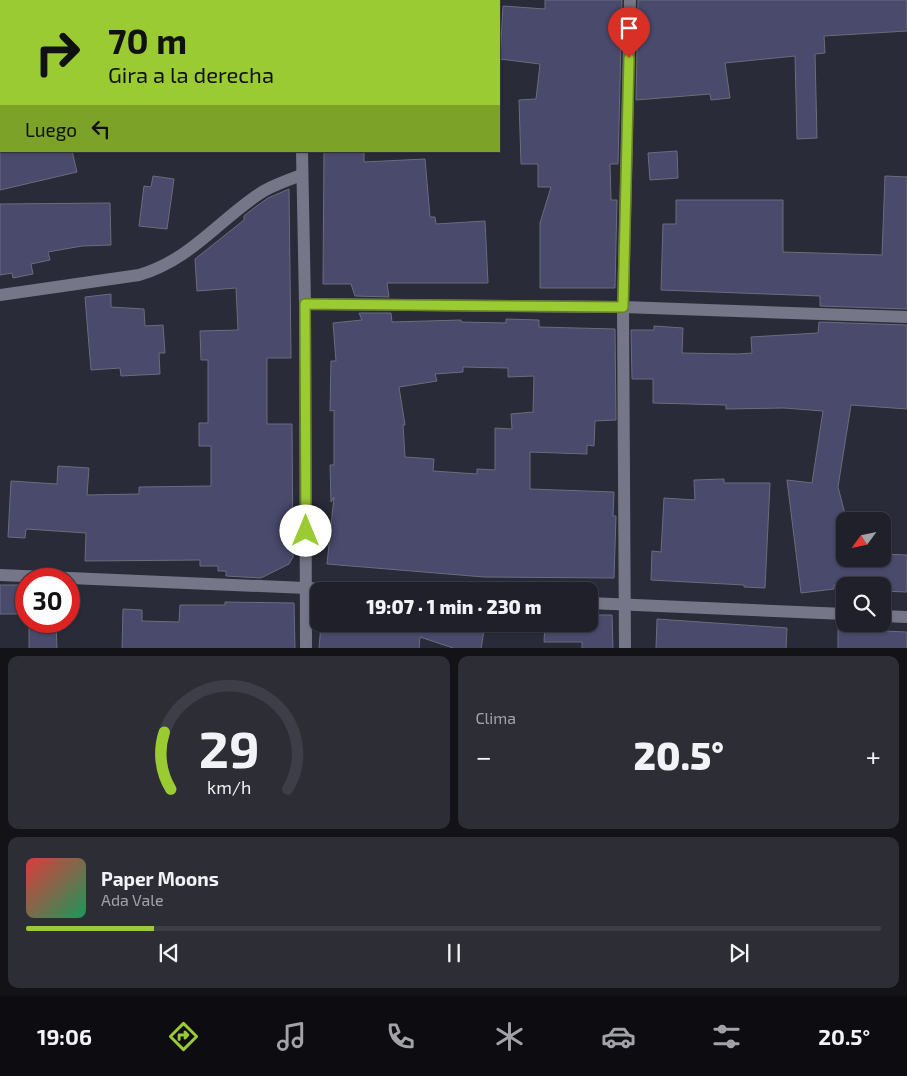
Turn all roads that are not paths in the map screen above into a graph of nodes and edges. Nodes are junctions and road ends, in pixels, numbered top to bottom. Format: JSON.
{"nodes":[{"id":1,"x":630,"y":0,"type":"edge"},
{"id":2,"x":302,"y":152,"type":"edge"},
{"id":3,"x":301,"y":175,"type":"junction"},
{"id":4,"x":0,"y":295,"type":"edge"},
{"id":5,"x":305,"y":304,"type":"junction"},
{"id":6,"x":623,"y":307,"type":"junction"},
{"id":7,"x":907,"y":316,"type":"edge"},
{"id":8,"x":0,"y":575,"type":"edge"},
{"id":9,"x":306,"y":588,"type":"junction"},
{"id":10,"x":310,"y":588,"type":"edge"},
{"id":11,"x":598,"y":604,"type":"edge"},
{"id":12,"x":624,"y":605,"type":"junction"},
{"id":13,"x":836,"y":614,"type":"edge"},
{"id":14,"x":891,"y":616,"type":"edge"},
{"id":15,"x":907,"y":617,"type":"edge"},
{"id":16,"x":306,"y":648,"type":"edge"},
{"id":17,"x":625,"y":648,"type":"edge"}],
"edges":[{"from":1,"to":6,"type":"street"},
{"from":2,"to":3,"type":"street"},
{"from":3,"to":4,"type":"street"},
{"from":3,"to":5,"type":"street"},
{"from":5,"to":6,"type":"street"},
{"from":5,"to":9,"type":"street"},
{"from":6,"to":7,"type":"street"},
{"from":6,"to":12,"type":"street"},
{"from":8,"to":9,"type":"street"},
{"from":9,"to":10,"type":"street"},
{"from":9,"to":16,"type":"street"},
{"from":11,"to":12,"type":"street"},
{"from":12,"to":13,"type":"street"},
{"from":12,"to":17,"type":"street"},
{"from":14,"to":15,"type":"street"}]}
